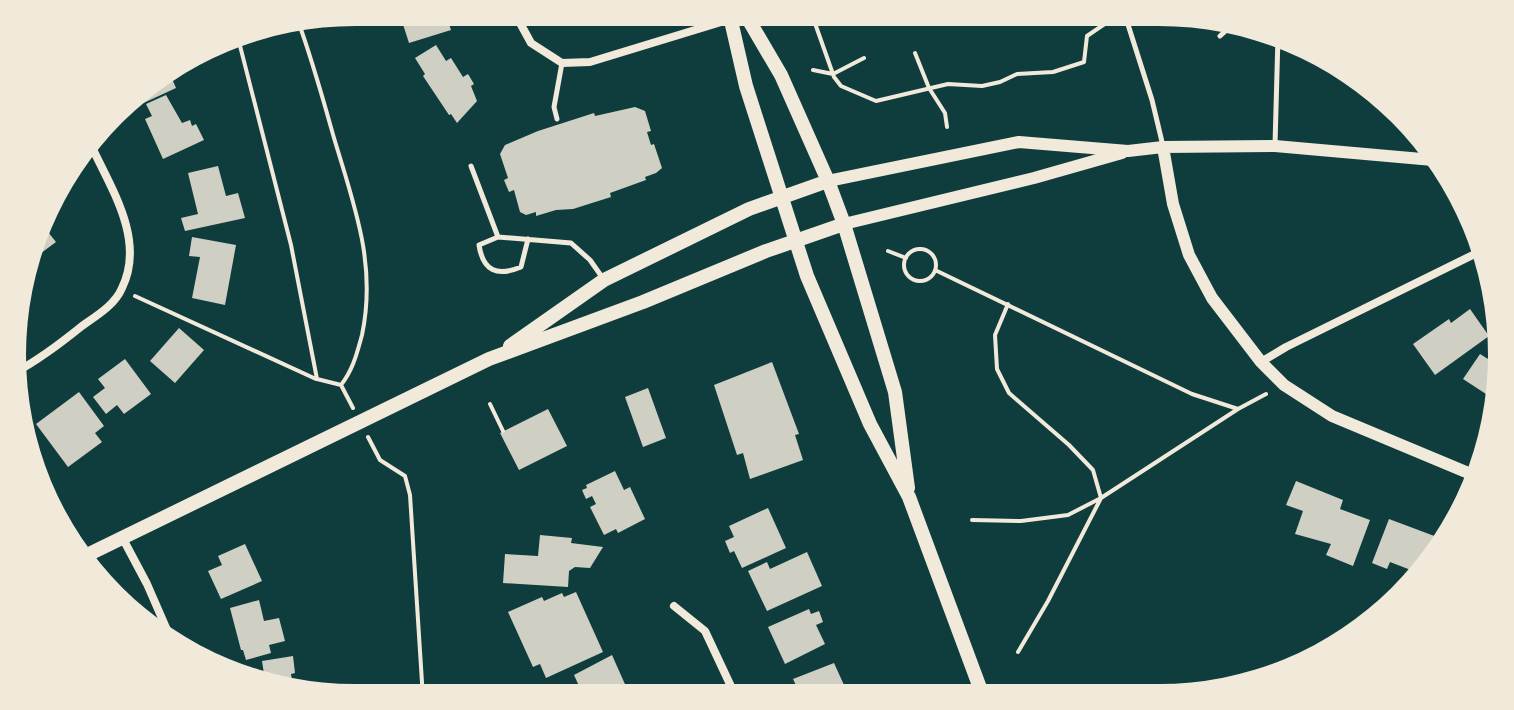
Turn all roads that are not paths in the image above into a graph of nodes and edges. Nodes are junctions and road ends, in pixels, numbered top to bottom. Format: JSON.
{"nodes":[{"id":1,"x":522,"y":26,"type":"edge"},
{"id":2,"x":699,"y":26,"type":"edge"},
{"id":3,"x":737,"y":26,"type":"edge"},
{"id":4,"x":744,"y":26,"type":"edge"},
{"id":5,"x":1128,"y":26,"type":"edge"},
{"id":6,"x":1224,"y":32,"type":"edge"},
{"id":7,"x":1220,"y":36,"type":"dead end"},
{"id":8,"x":1278,"y":48,"type":"edge"},
{"id":9,"x":562,"y":63,"type":"junction"},
{"id":10,"x":557,"y":119,"type":"dead end"},
{"id":11,"x":1275,"y":146,"type":"junction"},
{"id":12,"x":1163,"y":147,"type":"junction"},
{"id":13,"x":1128,"y":151,"type":"junction"},
{"id":14,"x":95,"y":154,"type":"edge"},
{"id":15,"x":1423,"y":159,"type":"edge"},
{"id":16,"x":471,"y":166,"type":"dead end"},
{"id":17,"x":828,"y":181,"type":"junction"},
{"id":18,"x":781,"y":196,"type":"junction"},
{"id":19,"x":844,"y":224,"type":"junction"},
{"id":20,"x":498,"y":237,"type":"junction"},
{"id":21,"x":528,"y":239,"type":"junction"},
{"id":22,"x":795,"y":240,"type":"junction"},
{"id":23,"x":1473,"y":255,"type":"edge"},
{"id":24,"x":604,"y":280,"type":"junction"},
{"id":25,"x":489,"y":359,"type":"junction"},
{"id":26,"x":1261,"y":362,"type":"junction"},
{"id":27,"x":27,"y":366,"type":"edge"},
{"id":28,"x":1467,"y":472,"type":"edge"},
{"id":29,"x":909,"y":497,"type":"junction"},
{"id":30,"x":122,"y":537,"type":"junction"},
{"id":31,"x":92,"y":552,"type":"edge"},
{"id":32,"x":674,"y":606,"type":"dead end"},
{"id":33,"x":164,"y":623,"type":"edge"},
{"id":34,"x":730,"y":684,"type":"edge"},
{"id":35,"x":979,"y":684,"type":"edge"}],
"edges":[{"from":1,"to":9,"type":"street"},
{"from":2,"to":9,"type":"street"},
{"from":3,"to":18,"type":"main road"},
{"from":4,"to":17,"type":"main road"},
{"from":5,"to":12,"type":"lane"},
{"from":6,"to":7,"type":"lane"},
{"from":8,"to":11,"type":"lane"},
{"from":9,"to":10,"type":"lane"},
{"from":11,"to":12,"type":"street"},
{"from":11,"to":15,"type":"street"},
{"from":12,"to":13,"type":"street"},
{"from":12,"to":26,"type":"street"},
{"from":13,"to":17,"type":"street"},
{"from":13,"to":19,"type":"street"},
{"from":14,"to":27,"type":"street"},
{"from":16,"to":20,"type":"lane"},
{"from":17,"to":18,"type":"main road"},
{"from":17,"to":19,"type":"main road"},
{"from":18,"to":22,"type":"main road"},
{"from":18,"to":24,"type":"main road"},
{"from":19,"to":22,"type":"main road"},
{"from":19,"to":29,"type":"main road"},
{"from":20,"to":21,"type":"lane"},
{"from":20,"to":21,"type":"lane"},
{"from":21,"to":24,"type":"lane"},
{"from":22,"to":25,"type":"main road"},
{"from":22,"to":29,"type":"main road"},
{"from":23,"to":26,"type":"street"},
{"from":24,"to":25,"type":"main road"},
{"from":25,"to":30,"type":"main road"},
{"from":26,"to":28,"type":"street"},
{"from":29,"to":35,"type":"main road"},
{"from":30,"to":31,"type":"main road"},
{"from":30,"to":33,"type":"street"},
{"from":32,"to":34,"type":"street"}]}
